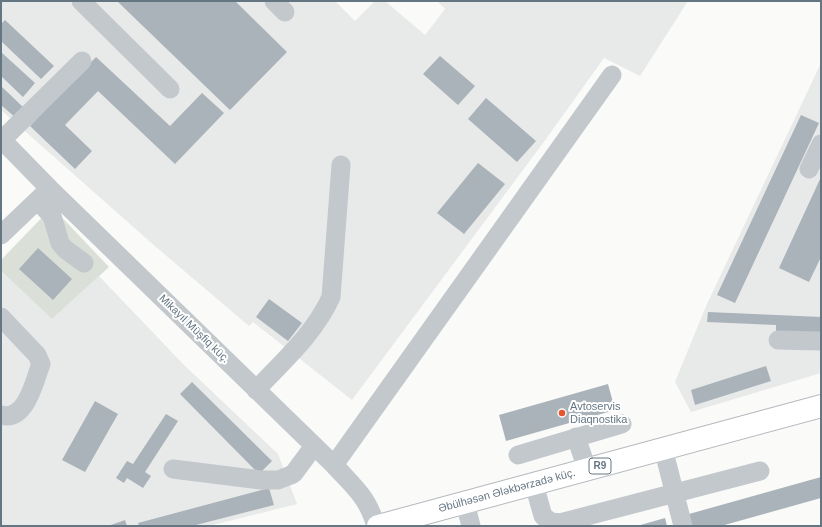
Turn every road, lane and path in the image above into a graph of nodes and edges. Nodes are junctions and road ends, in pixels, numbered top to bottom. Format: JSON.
{"nodes":[{"id":1,"x":81,"y":1,"type":"edge"},
{"id":2,"x":82,"y":61,"type":"dead end"},
{"id":3,"x":612,"y":75,"type":"dead end"},
{"id":4,"x":170,"y":88,"type":"dead end"},
{"id":5,"x":1,"y":140,"type":"edge"},
{"id":6,"x":821,"y":144,"type":"edge"},
{"id":7,"x":341,"y":165,"type":"dead end"},
{"id":8,"x":809,"y":169,"type":"dead end"},
{"id":9,"x":44,"y":195,"type":"junction"},
{"id":10,"x":1,"y":235,"type":"edge"},
{"id":11,"x":84,"y":263,"type":"dead end"},
{"id":12,"x":1,"y":316,"type":"edge"},
{"id":13,"x":778,"y":340,"type":"dead end"},
{"id":14,"x":821,"y":341,"type":"edge"},
{"id":15,"x":256,"y":390,"type":"junction"},
{"id":16,"x":821,"y":406,"type":"edge"},
{"id":17,"x":1,"y":415,"type":"edge"},
{"id":18,"x":622,"y":424,"type":"dead end"},
{"id":19,"x":576,"y":438,"type":"junction"},
{"id":20,"x":314,"y":446,"type":"junction"},
{"id":21,"x":663,"y":448,"type":"junction"},
{"id":22,"x":518,"y":455,"type":"dead end"},
{"id":23,"x":334,"y":465,"type":"junction"},
{"id":24,"x":173,"y":469,"type":"dead end"},
{"id":25,"x":587,"y":469,"type":"junction"},
{"id":26,"x":760,"y":471,"type":"dead end"},
{"id":27,"x":534,"y":484,"type":"junction"},
{"id":28,"x":675,"y":493,"type":"junction"},
{"id":29,"x":465,"y":503,"type":"junction"},
{"id":30,"x":377,"y":526,"type":"edge"},
{"id":31,"x":471,"y":526,"type":"edge"},
{"id":32,"x":683,"y":526,"type":"edge"}],
"edges":[{"from":1,"to":4,"type":"street"},
{"from":2,"to":5,"type":"street"},
{"from":3,"to":23,"type":"street"},
{"from":5,"to":9,"type":"street","name":"Mikayıl Müşfiq küç."},
{"from":6,"to":8,"type":"street"},
{"from":7,"to":15,"type":"street"},
{"from":9,"to":10,"type":"street"},
{"from":9,"to":11,"type":"street"},
{"from":9,"to":15,"type":"street","name":"Mikayıl Müşfiq küç."},
{"from":12,"to":17,"type":"street"},
{"from":13,"to":14,"type":"street"},
{"from":15,"to":20,"type":"street","name":"Mikayıl Müşfiq küç."},
{"from":16,"to":21,"type":"main road","name":"Əbülhəsən Ələkbərzadə küç.","number":"R9"},
{"from":18,"to":19,"type":"street"},
{"from":19,"to":22,"type":"street"},
{"from":19,"to":25,"type":"street"},
{"from":20,"to":23,"type":"street","name":"Mikayıl Müşfiq küç."},
{"from":20,"to":24,"type":"street"},
{"from":21,"to":25,"type":"main road","name":"Əbülhəsən Ələkbərzadə küç.","number":"R9"},
{"from":21,"to":28,"type":"street"},
{"from":23,"to":30,"type":"street","name":"Mikayıl Müşfiq küç."},
{"from":25,"to":27,"type":"main road","name":"Əbülhəsən Ələkbərzadə küç.","number":"R9"},
{"from":26,"to":28,"type":"street"},
{"from":27,"to":28,"type":"street"},
{"from":27,"to":29,"type":"main road","name":"Əbülhəsən Ələkbərzadə küç.","number":"R9"},
{"from":28,"to":32,"type":"street"},
{"from":29,"to":30,"type":"main road","name":"Əbülhəsən Ələkbərzadə küç.","number":"R9"},
{"from":29,"to":31,"type":"street"}]}
